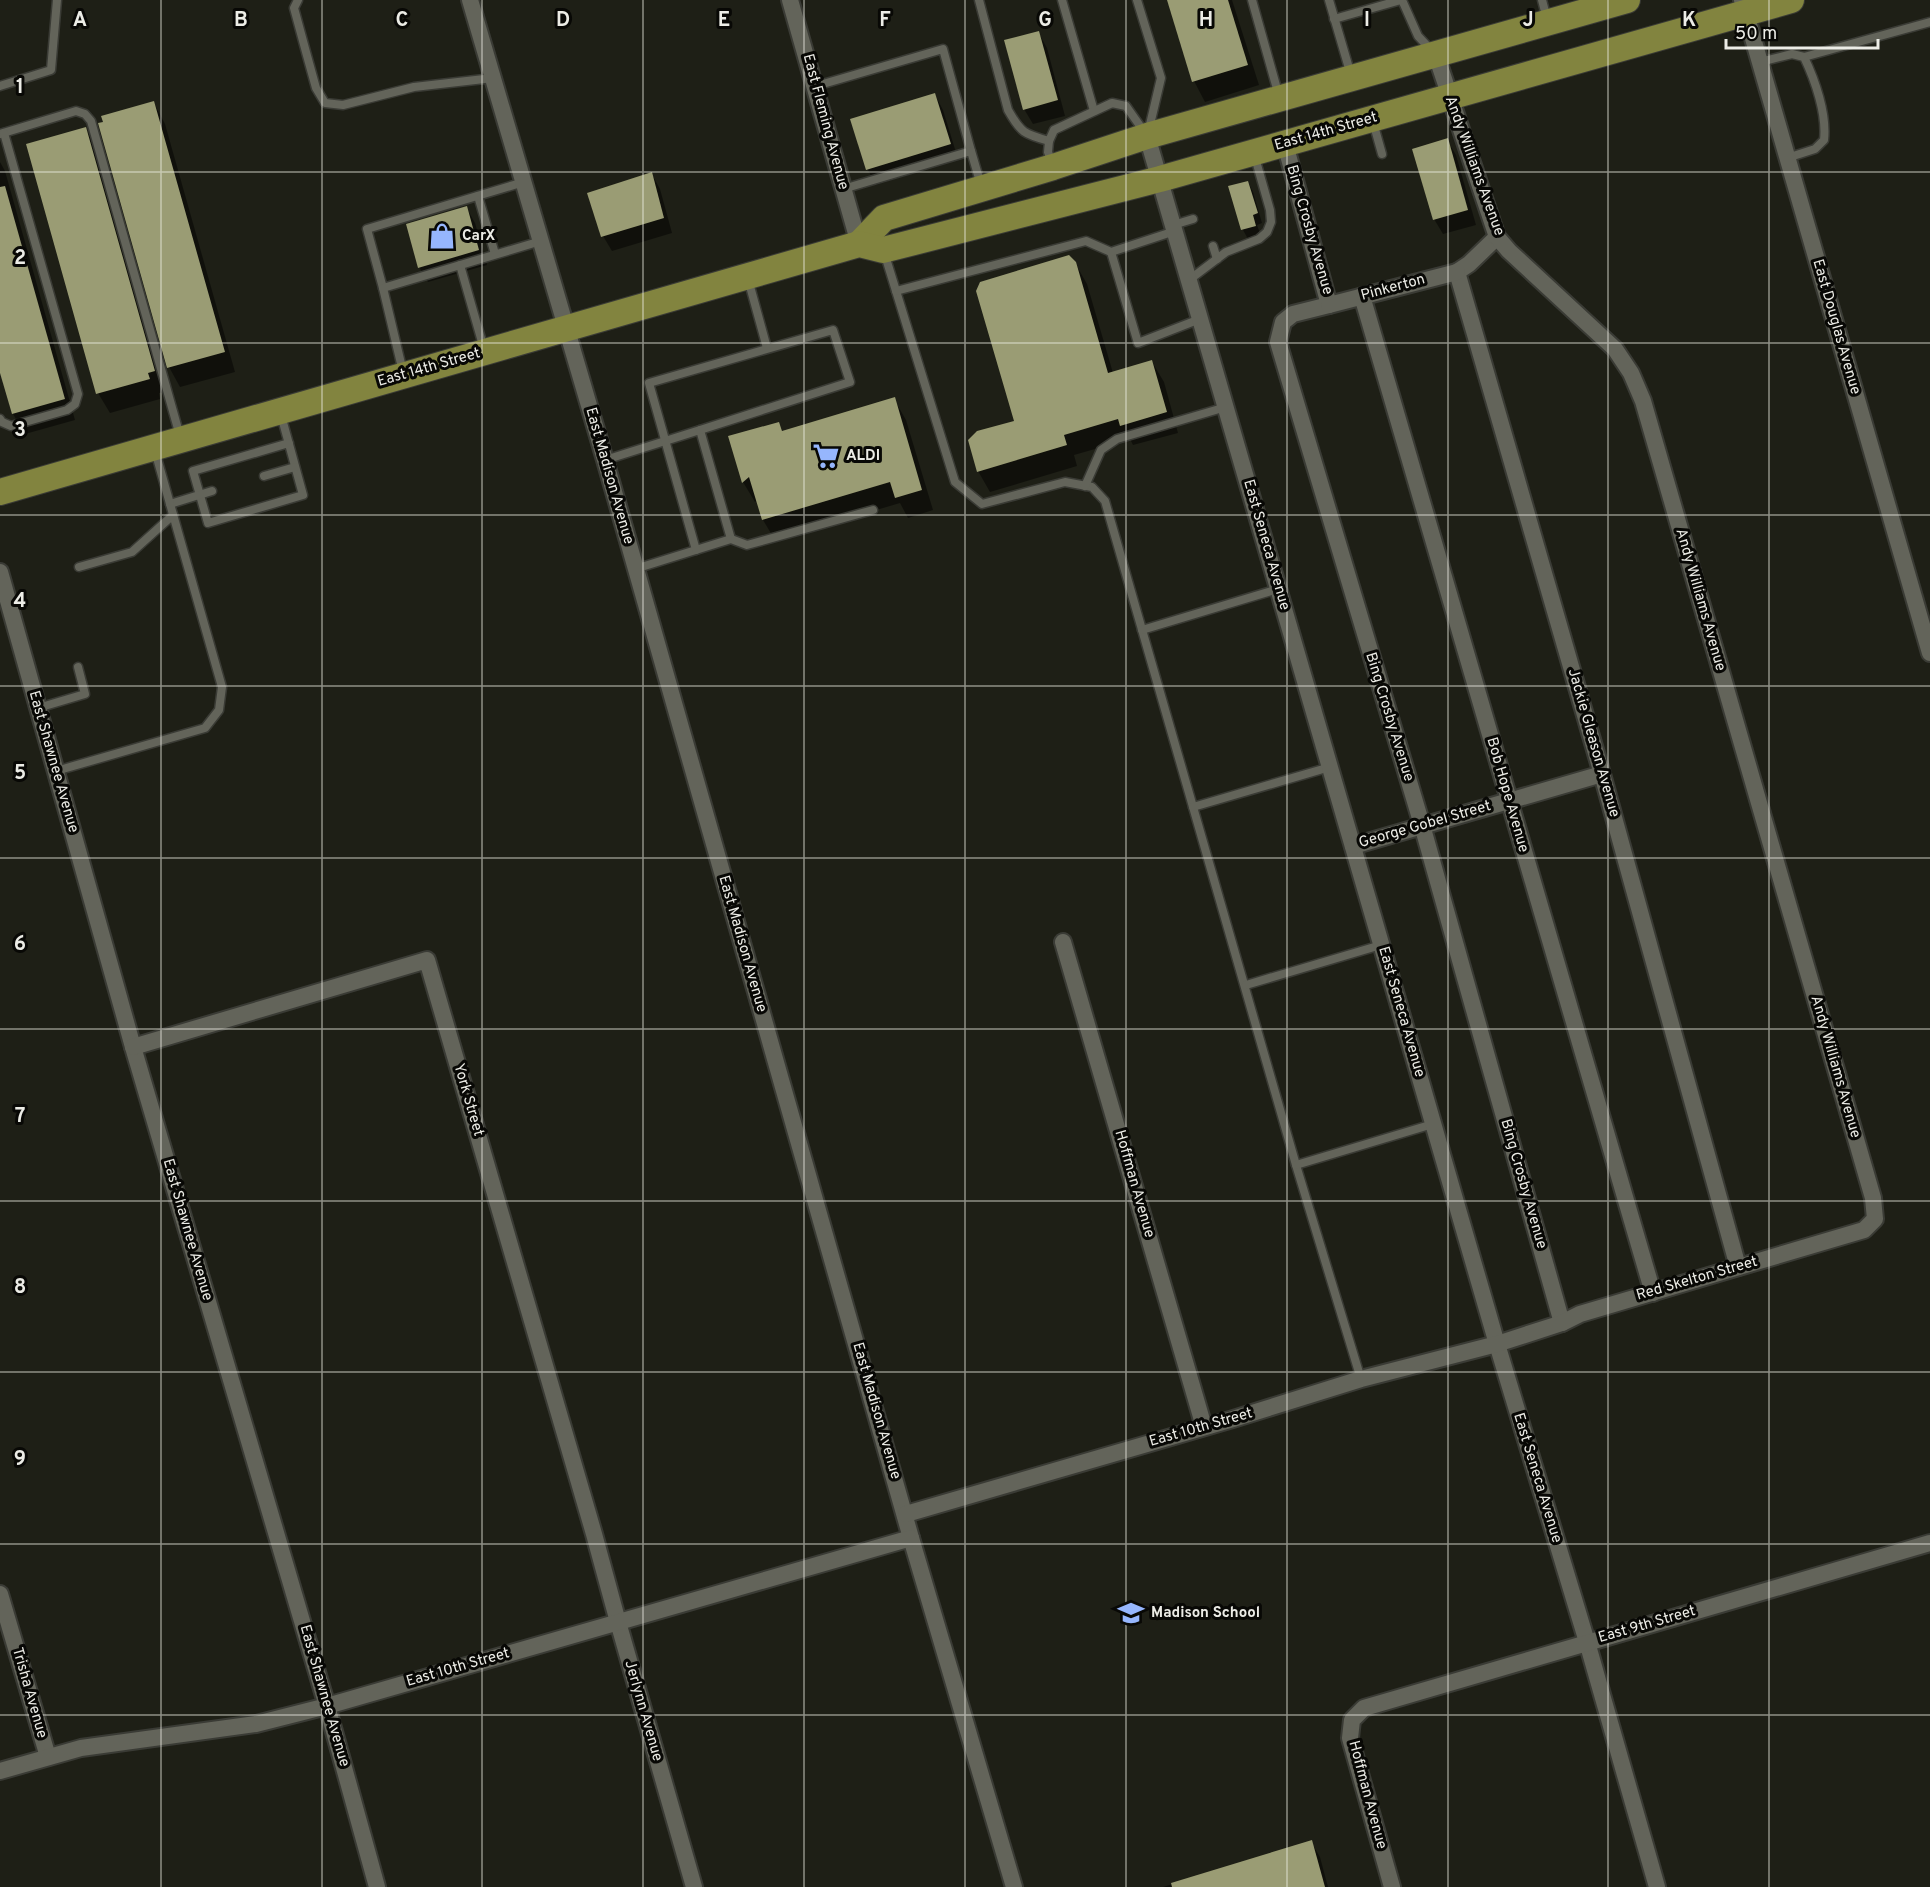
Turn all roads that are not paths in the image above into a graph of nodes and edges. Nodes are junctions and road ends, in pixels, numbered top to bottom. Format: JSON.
{"nodes":[{"id":1,"x":57,"y":0,"type":"edge"},
{"id":2,"x":298,"y":0,"type":"edge"},
{"id":3,"x":470,"y":0,"type":"edge"},
{"id":4,"x":790,"y":0,"type":"edge"},
{"id":5,"x":980,"y":0,"type":"edge"},
{"id":6,"x":1062,"y":0,"type":"edge"},
{"id":7,"x":1137,"y":0,"type":"edge"},
{"id":8,"x":1252,"y":0,"type":"edge"},
{"id":9,"x":1329,"y":0,"type":"edge"},
{"id":10,"x":1401,"y":0,"type":"edge"},
{"id":11,"x":1628,"y":0,"type":"edge"},
{"id":12,"x":1791,"y":0,"type":"edge"},
{"id":13,"x":1744,"y":7,"type":"edge"},
{"id":14,"x":1545,"y":11,"type":"edge"},
{"id":15,"x":1334,"y":19,"type":"junction"},
{"id":16,"x":1930,"y":22,"type":"edge"},
{"id":17,"x":1436,"y":55,"type":"junction"},
{"id":18,"x":1804,"y":57,"type":"junction"},
{"id":19,"x":1760,"y":62,"type":"junction"},
{"id":20,"x":493,"y":78,"type":"junction"},
{"id":21,"x":1352,"y":79,"type":"junction"},
{"id":22,"x":0,"y":86,"type":"edge"},
{"id":23,"x":816,"y":86,"type":"junction"},
{"id":24,"x":1449,"y":97,"type":"junction"},
{"id":25,"x":1280,"y":99,"type":"junction"},
{"id":26,"x":1094,"y":111,"type":"junction"},
{"id":27,"x":1372,"y":119,"type":"junction"},
{"id":28,"x":2,"y":134,"type":"edge"},
{"id":29,"x":1147,"y":136,"type":"junction"},
{"id":30,"x":1049,"y":141,"type":"junction"},
{"id":31,"x":1285,"y":144,"type":"junction"},
{"id":32,"x":971,"y":151,"type":"junction"},
{"id":33,"x":1254,"y":153,"type":"junction"},
{"id":34,"x":1382,"y":153,"type":"dead end"},
{"id":35,"x":1787,"y":158,"type":"junction"},
{"id":36,"x":1053,"y":167,"type":"junction"},
{"id":37,"x":1160,"y":179,"type":"junction"},
{"id":38,"x":524,"y":182,"type":"junction"},
{"id":39,"x":982,"y":188,"type":"junction"},
{"id":40,"x":843,"y":189,"type":"junction"},
{"id":41,"x":478,"y":196,"type":"junction"},
{"id":42,"x":1193,"y":219,"type":"dead end"},
{"id":43,"x":1174,"y":228,"type":"junction"},
{"id":44,"x":1497,"y":237,"type":"junction"},
{"id":45,"x":541,"y":241,"type":"junction"},
{"id":46,"x":859,"y":244,"type":"junction"},
{"id":47,"x":1213,"y":246,"type":"dead end"},
{"id":48,"x":884,"y":250,"type":"junction"},
{"id":49,"x":1111,"y":252,"type":"junction"},
{"id":50,"x":495,"y":254,"type":"junction"},
{"id":51,"x":1217,"y":259,"type":"junction"},
{"id":52,"x":460,"y":265,"type":"junction"},
{"id":53,"x":1457,"y":272,"type":"junction"},
{"id":54,"x":747,"y":276,"type":"junction"},
{"id":55,"x":1189,"y":280,"type":"junction"},
{"id":56,"x":383,"y":288,"type":"junction"},
{"id":57,"x":896,"y":291,"type":"junction"},
{"id":58,"x":1362,"y":296,"type":"junction"},
{"id":59,"x":1329,"y":305,"type":"junction"},
{"id":60,"x":1200,"y":319,"type":"junction"},
{"id":61,"x":566,"y":328,"type":"junction"},
{"id":62,"x":767,"y":348,"type":"junction"},
{"id":63,"x":485,"y":352,"type":"junction"},
{"id":64,"x":404,"y":375,"type":"junction"},
{"id":65,"x":1226,"y":407,"type":"junction"},
{"id":66,"x":280,"y":411,"type":"junction"},
{"id":67,"x":0,"y":419,"type":"edge"},
{"id":68,"x":700,"y":430,"type":"junction"},
{"id":69,"x":181,"y":440,"type":"junction"},
{"id":70,"x":666,"y":441,"type":"junction"},
{"id":71,"x":289,"y":443,"type":"junction"},
{"id":72,"x":154,"y":447,"type":"junction"},
{"id":73,"x":605,"y":460,"type":"junction"},
{"id":74,"x":295,"y":467,"type":"junction"},
{"id":75,"x":264,"y":476,"type":"dead end"},
{"id":76,"x":1085,"y":486,"type":"junction"},
{"id":77,"x":212,"y":491,"type":"dead end"},
{"id":78,"x":0,"y":492,"type":"edge"},
{"id":79,"x":200,"y":494,"type":"junction"},
{"id":80,"x":170,"y":504,"type":"junction"},
{"id":81,"x":873,"y":510,"type":"dead end"},
{"id":82,"x":173,"y":515,"type":"junction"},
{"id":83,"x":731,"y":539,"type":"junction"},
{"id":84,"x":696,"y":550,"type":"junction"},
{"id":85,"x":79,"y":567,"type":"dead end"},
{"id":86,"x":635,"y":569,"type":"junction"},
{"id":87,"x":0,"y":572,"type":"edge"},
{"id":88,"x":1278,"y":590,"type":"junction"},
{"id":89,"x":1142,"y":630,"type":"junction"},
{"id":90,"x":1930,"y":654,"type":"edge"},
{"id":91,"x":78,"y":668,"type":"dead end"},
{"id":92,"x":38,"y":708,"type":"junction"},
{"id":93,"x":1330,"y":767,"type":"junction"},
{"id":94,"x":56,"y":771,"type":"junction"},
{"id":95,"x":1602,"y":774,"type":"junction"},
{"id":96,"x":1508,"y":801,"type":"junction"},
{"id":97,"x":1193,"y":807,"type":"junction"},
{"id":98,"x":1422,"y":825,"type":"junction"},
{"id":99,"x":1353,"y":846,"type":"junction"},
{"id":100,"x":1063,"y":942,"type":"dead end"},
{"id":101,"x":1382,"y":945,"type":"junction"},
{"id":102,"x":1246,"y":985,"type":"junction"},
{"id":103,"x":133,"y":1047,"type":"junction"},
{"id":104,"x":1433,"y":1124,"type":"junction"},
{"id":105,"x":1296,"y":1165,"type":"junction"},
{"id":106,"x":1873,"y":1198,"type":"joint"},
{"id":107,"x":1738,"y":1267,"type":"junction"},
{"id":108,"x":1653,"y":1293,"type":"junction"},
{"id":109,"x":1562,"y":1323,"type":"junction"},
{"id":110,"x":1497,"y":1344,"type":"junction"},
{"id":111,"x":1361,"y":1379,"type":"junction"},
{"id":112,"x":1204,"y":1427,"type":"junction"},
{"id":113,"x":906,"y":1514,"type":"junction"},
{"id":114,"x":594,"y":1534,"type":"joint"},
{"id":115,"x":911,"y":1538,"type":"junction"},
{"id":116,"x":1930,"y":1543,"type":"edge"},
{"id":117,"x":0,"y":1594,"type":"edge"},
{"id":118,"x":618,"y":1622,"type":"junction"},
{"id":119,"x":1587,"y":1642,"type":"junction"},
{"id":120,"x":327,"y":1706,"type":"junction"},
{"id":121,"x":1364,"y":1707,"type":"joint"},
{"id":122,"x":48,"y":1757,"type":"junction"},
{"id":123,"x":0,"y":1771,"type":"edge"},
{"id":124,"x":377,"y":1887,"type":"edge"},
{"id":125,"x":694,"y":1887,"type":"edge"},
{"id":126,"x":1014,"y":1887,"type":"edge"},
{"id":127,"x":1392,"y":1887,"type":"edge"},
{"id":128,"x":1657,"y":1887,"type":"edge"}],
"edges":[{"from":1,"to":22,"type":"lane"},
{"from":2,"to":20,"type":"lane"},
{"from":3,"to":20,"type":"street","name":"East Madison Avenue"},
{"from":4,"to":23,"type":"street","name":"East Fleming Avenue"},
{"from":5,"to":30,"type":"lane"},
{"from":6,"to":26,"type":"lane"},
{"from":7,"to":29,"type":"lane"},
{"from":8,"to":25,"type":"lane"},
{"from":9,"to":15,"type":"lane"},
{"from":10,"to":15,"type":"lane"},
{"from":10,"to":17,"type":"lane"},
{"from":11,"to":14,"type":"main road"},
{"from":12,"to":13,"type":"main road","name":"East 14th Street"},
{"from":13,"to":19,"type":"street","name":"East Douglas Avenue"},
{"from":13,"to":24,"type":"main road","name":"East 14th Street"},
{"from":14,"to":17,"type":"main road"},
{"from":15,"to":21,"type":"lane"},
{"from":16,"to":18,"type":"lane"},
{"from":17,"to":21,"type":"main road"},
{"from":17,"to":24,"type":"street","name":"Andy Williams Avenue"},
{"from":18,"to":19,"type":"lane"},
{"from":18,"to":35,"type":"lane"},
{"from":19,"to":35,"type":"street","name":"East Douglas Avenue"},
{"from":20,"to":38,"type":"street","name":"East Madison Avenue"},
{"from":21,"to":25,"type":"main road"},
{"from":23,"to":32,"type":"lane"},
{"from":23,"to":40,"type":"street","name":"East Fleming Avenue"},
{"from":24,"to":27,"type":"main road","name":"East 14th Street"},
{"from":24,"to":44,"type":"street","name":"Andy Williams Avenue"},
{"from":25,"to":29,"type":"main road"},
{"from":26,"to":29,"type":"lane"},
{"from":26,"to":30,"type":"lane"},
{"from":27,"to":31,"type":"main road","name":"East 14th Street"},
{"from":27,"to":34,"type":"lane"},
{"from":28,"to":67,"type":"lane"},
{"from":28,"to":69,"type":"lane"},
{"from":29,"to":36,"type":"main road"},
{"from":29,"to":37,"type":"street","name":"East Seneca Avenue"},
{"from":30,"to":36,"type":"lane"},
{"from":31,"to":33,"type":"main road","name":"East 14th Street"},
{"from":31,"to":59,"type":"street","name":"Bing Crosby Avenue"},
{"from":32,"to":39,"type":"lane"},
{"from":32,"to":40,"type":"lane"},
{"from":33,"to":37,"type":"main road","name":"East 14th Street"},
{"from":33,"to":51,"type":"lane"},
{"from":35,"to":90,"type":"street","name":"East Douglas Avenue"},
{"from":36,"to":39,"type":"main road"},
{"from":37,"to":43,"type":"street","name":"East Seneca Avenue"},
{"from":37,"to":48,"type":"main road","name":"East 14th Street"},
{"from":38,"to":41,"type":"lane"},
{"from":38,"to":45,"type":"street","name":"East Madison Avenue"},
{"from":39,"to":46,"type":"main road"},
{"from":40,"to":46,"type":"street","name":"East Fleming Avenue"},
{"from":41,"to":50,"type":"lane"},
{"from":41,"to":56,"type":"lane"},
{"from":42,"to":43,"type":"lane"},
{"from":43,"to":49,"type":"lane"},
{"from":43,"to":55,"type":"street","name":"East Seneca Avenue"},
{"from":44,"to":53,"type":"street"},
{"from":44,"to":106,"type":"street","name":"Andy Williams Avenue"},
{"from":45,"to":50,"type":"lane"},
{"from":45,"to":61,"type":"street","name":"East Madison Avenue"},
{"from":46,"to":48,"type":"main road","name":"East 14th Street"},
{"from":46,"to":54,"type":"main road","name":"East 14th Street"},
{"from":47,"to":51,"type":"lane"},
{"from":48,"to":57,"type":"lane"},
{"from":49,"to":57,"type":"lane"},
{"from":49,"to":60,"type":"lane"},
{"from":50,"to":52,"type":"lane"},
{"from":51,"to":55,"type":"lane"},
{"from":52,"to":56,"type":"lane"},
{"from":52,"to":63,"type":"lane"},
{"from":53,"to":58,"type":"street","name":"Pinkerton"},
{"from":53,"to":95,"type":"street","name":"Jackie Gleason Avenue"},
{"from":54,"to":61,"type":"main road","name":"East 14th Street"},
{"from":54,"to":62,"type":"lane"},
{"from":55,"to":60,"type":"street","name":"East Seneca Avenue"},
{"from":56,"to":64,"type":"lane"},
{"from":57,"to":76,"type":"lane"},
{"from":58,"to":59,"type":"street","name":"Pinkerton"},
{"from":58,"to":96,"type":"street","name":"Bob Hope Avenue"},
{"from":59,"to":98,"type":"street","name":"Bing Crosby Avenue"},
{"from":60,"to":65,"type":"street","name":"East Seneca Avenue"},
{"from":61,"to":63,"type":"main road","name":"East 14th Street"},
{"from":61,"to":73,"type":"street","name":"East Madison Avenue"},
{"from":62,"to":68,"type":"lane"},
{"from":62,"to":70,"type":"lane"},
{"from":63,"to":64,"type":"main road","name":"East 14th Street"},
{"from":64,"to":66,"type":"main road","name":"East 14th Street"},
{"from":65,"to":76,"type":"lane"},
{"from":65,"to":88,"type":"street","name":"East Seneca Avenue"},
{"from":66,"to":69,"type":"main road","name":"East 14th Street"},
{"from":66,"to":71,"type":"lane"},
{"from":68,"to":70,"type":"lane"},
{"from":68,"to":83,"type":"lane"},
{"from":69,"to":72,"type":"main road","name":"East 14th Street"},
{"from":70,"to":73,"type":"lane"},
{"from":70,"to":84,"type":"lane"},
{"from":71,"to":74,"type":"lane"},
{"from":71,"to":79,"type":"lane"},
{"from":72,"to":78,"type":"main road","name":"East 14th Street"},
{"from":72,"to":80,"type":"lane"},
{"from":73,"to":86,"type":"street","name":"East Madison Avenue"},
{"from":74,"to":75,"type":"lane"},
{"from":74,"to":79,"type":"lane"},
{"from":76,"to":89,"type":"lane"},
{"from":77,"to":79,"type":"lane"},
{"from":79,"to":80,"type":"lane"},
{"from":80,"to":82,"type":"lane"},
{"from":81,"to":83,"type":"lane"},
{"from":82,"to":85,"type":"lane"},
{"from":82,"to":94,"type":"lane"},
{"from":83,"to":84,"type":"lane"},
{"from":84,"to":86,"type":"lane"},
{"from":86,"to":113,"type":"street","name":"East Madison Avenue"},
{"from":87,"to":92,"type":"street","name":"East Shawnee Avenue"},
{"from":88,"to":89,"type":"lane"},
{"from":88,"to":93,"type":"street","name":"East Seneca Avenue"},
{"from":89,"to":97,"type":"lane"},
{"from":91,"to":92,"type":"lane"},
{"from":92,"to":94,"type":"street","name":"East Shawnee Avenue"},
{"from":93,"to":97,"type":"lane"},
{"from":93,"to":99,"type":"street","name":"East Seneca Avenue"},
{"from":94,"to":103,"type":"street","name":"East Shawnee Avenue"},
{"from":95,"to":96,"type":"street","name":"George Gobel Street"},
{"from":95,"to":107,"type":"street","name":"Jackie Gleason Avenue"},
{"from":96,"to":98,"type":"street","name":"George Gobel Street"},
{"from":96,"to":108,"type":"street","name":"Bob Hope Avenue"},
{"from":97,"to":102,"type":"lane"},
{"from":98,"to":99,"type":"street","name":"George Gobel Street"},
{"from":98,"to":109,"type":"street","name":"Bing Crosby Avenue"},
{"from":99,"to":101,"type":"street","name":"East Seneca Avenue"},
{"from":100,"to":112,"type":"street","name":"Hoffman Avenue"},
{"from":101,"to":102,"type":"lane"},
{"from":101,"to":104,"type":"street","name":"East Seneca Avenue"},
{"from":102,"to":105,"type":"lane"},
{"from":103,"to":114,"type":"street","name":"York Street"},
{"from":103,"to":120,"type":"street","name":"East Shawnee Avenue"},
{"from":104,"to":105,"type":"lane"},
{"from":104,"to":110,"type":"street","name":"East Seneca Avenue"},
{"from":105,"to":111,"type":"lane"},
{"from":106,"to":107,"type":"street","name":"Red Skelton Street"},
{"from":107,"to":108,"type":"street","name":"Red Skelton Street"},
{"from":108,"to":109,"type":"street","name":"Red Skelton Street"},
{"from":109,"to":110,"type":"street","name":"Red Skelton Street"},
{"from":110,"to":111,"type":"street","name":"East 10th Street"},
{"from":110,"to":119,"type":"street","name":"East Seneca Avenue"},
{"from":111,"to":112,"type":"street","name":"East 10th Street"},
{"from":112,"to":113,"type":"street","name":"East 10th Street"},
{"from":113,"to":115,"type":"street","name":"East Madison Avenue"},
{"from":114,"to":118,"type":"street","name":"Jerlynn Avenue"},
{"from":115,"to":118,"type":"street","name":"East 10th Street"},
{"from":115,"to":126,"type":"street","name":"East Madison Avenue"},
{"from":116,"to":119,"type":"street","name":"East 9th Street"},
{"from":117,"to":122,"type":"street","name":"Trisha Avenue"},
{"from":118,"to":120,"type":"street","name":"East 10th Street"},
{"from":118,"to":125,"type":"street","name":"Jerlynn Avenue"},
{"from":119,"to":121,"type":"street","name":"East 9th Street"},
{"from":119,"to":128,"type":"street","name":"East Seneca Avenue"},
{"from":120,"to":122,"type":"street","name":"East 10th Street"},
{"from":120,"to":124,"type":"street","name":"East Shawnee Avenue"},
{"from":121,"to":127,"type":"street","name":"Hoffman Avenue"},
{"from":122,"to":123,"type":"street","name":"East 10th Street"}]}
